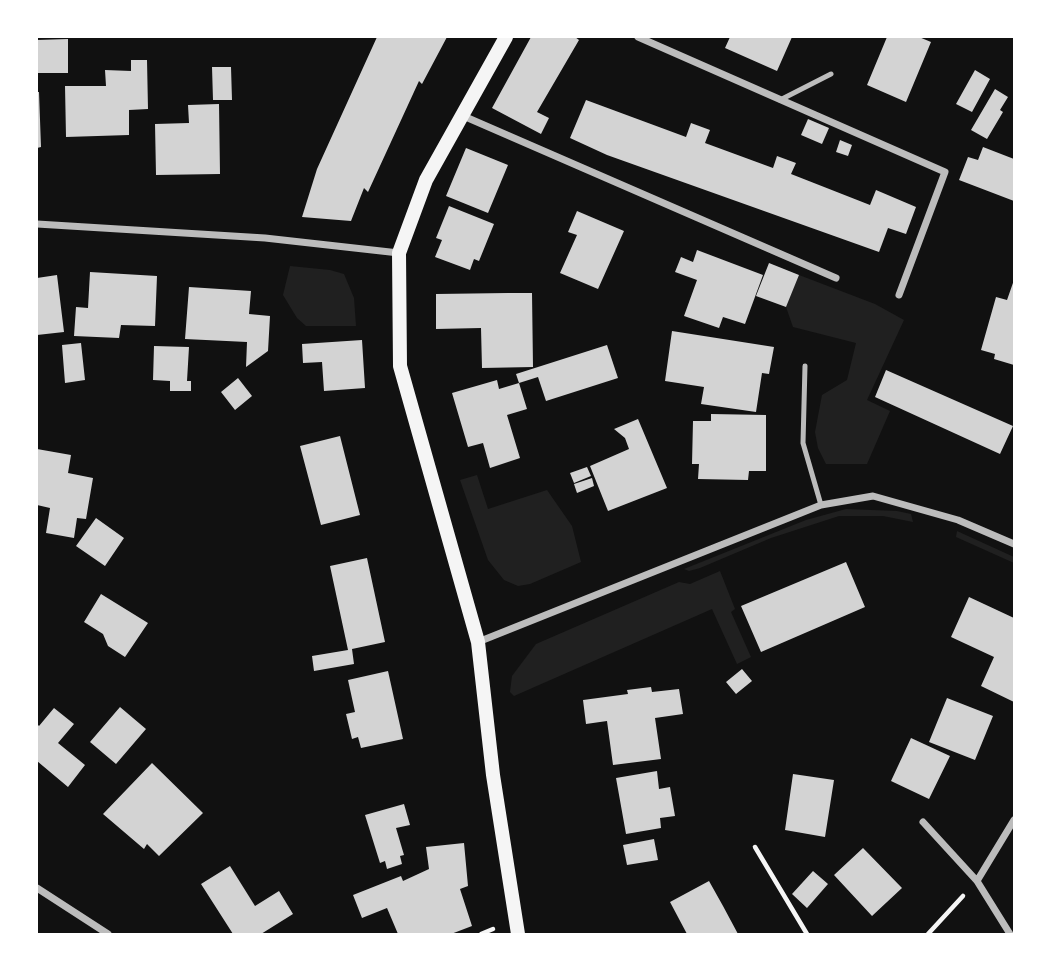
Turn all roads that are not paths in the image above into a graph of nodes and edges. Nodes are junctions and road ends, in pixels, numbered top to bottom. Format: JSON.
{"nodes":[{"id":1,"x":506,"y":37,"type":"edge"},
{"id":2,"x":638,"y":37,"type":"edge"},
{"id":3,"x":831,"y":75,"type":"dead end"},
{"id":4,"x":780,"y":100,"type":"junction"},
{"id":5,"x":461,"y":115,"type":"junction"},
{"id":6,"x":37,"y":224,"type":"edge"},
{"id":7,"x":399,"y":253,"type":"junction"},
{"id":8,"x":836,"y":278,"type":"dead end"},
{"id":9,"x":899,"y":295,"type":"dead end"},
{"id":10,"x":805,"y":366,"type":"dead end"},
{"id":11,"x":821,"y":505,"type":"junction"},
{"id":12,"x":1014,"y":544,"type":"edge"},
{"id":13,"x":478,"y":642,"type":"junction"},
{"id":14,"x":1014,"y":820,"type":"edge"},
{"id":15,"x":923,"y":822,"type":"dead end"},
{"id":16,"x":977,"y":881,"type":"junction"},
{"id":17,"x":37,"y":888,"type":"edge"},
{"id":18,"x":108,"y":934,"type":"edge"},
{"id":19,"x":518,"y":934,"type":"edge"},
{"id":20,"x":1010,"y":934,"type":"edge"}],
"edges":[{"from":1,"to":5,"type":"main road"},
{"from":2,"to":4,"type":"street"},
{"from":3,"to":4,"type":"lane"},
{"from":4,"to":9,"type":"street"},
{"from":5,"to":7,"type":"main road"},
{"from":5,"to":8,"type":"street"},
{"from":6,"to":7,"type":"street"},
{"from":7,"to":13,"type":"main road"},
{"from":10,"to":11,"type":"lane"},
{"from":11,"to":12,"type":"street"},
{"from":11,"to":13,"type":"street"},
{"from":13,"to":19,"type":"main road"},
{"from":14,"to":16,"type":"street"},
{"from":15,"to":16,"type":"street"},
{"from":16,"to":20,"type":"street"},
{"from":17,"to":18,"type":"street"}]}
